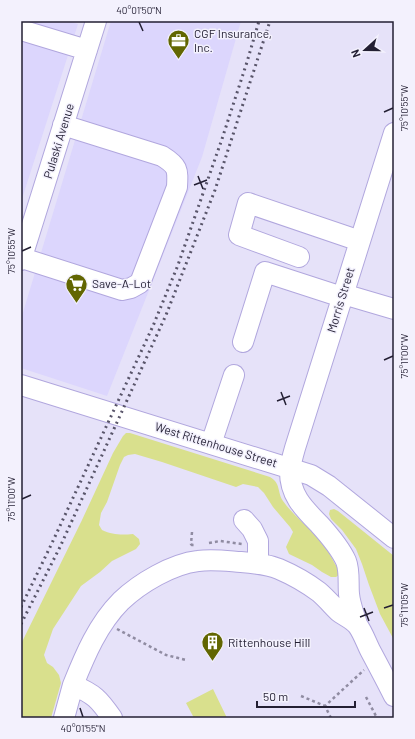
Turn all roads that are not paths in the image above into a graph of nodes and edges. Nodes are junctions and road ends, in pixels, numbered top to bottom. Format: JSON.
{"nodes":[{"id":1,"x":96,"y":21,"type":"edge"},
{"id":2,"x":21,"y":30,"type":"edge"},
{"id":3,"x":87,"y":50,"type":"junction"},
{"id":4,"x":63,"y":125,"type":"junction"},
{"id":5,"x":394,"y":133,"type":"edge"},
{"id":6,"x":388,"y":173,"type":"edge"},
{"id":7,"x":360,"y":241,"type":"junction"},
{"id":8,"x":299,"y":257,"type":"dead end"},
{"id":9,"x":21,"y":259,"type":"edge"},
{"id":10,"x":343,"y":296,"type":"junction"},
{"id":11,"x":394,"y":309,"type":"edge"},
{"id":12,"x":242,"y":342,"type":"dead end"},
{"id":13,"x":234,"y":375,"type":"dead end"},
{"id":14,"x":21,"y":385,"type":"edge"},
{"id":15,"x":211,"y":444,"type":"junction"},
{"id":16,"x":290,"y":468,"type":"junction"},
{"id":17,"x":249,"y":535,"type":"road end"},
{"id":18,"x":394,"y":538,"type":"edge"},
{"id":19,"x":258,"y":564,"type":"junction"},
{"id":20,"x":348,"y":577,"type":"junction"},
{"id":21,"x":318,"y":592,"type":"junction"},
{"id":22,"x":356,"y":624,"type":"junction"},
{"id":23,"x":73,"y":685,"type":"junction"},
{"id":24,"x":394,"y":696,"type":"edge"},
{"id":25,"x":64,"y":718,"type":"edge"},
{"id":26,"x":112,"y":718,"type":"edge"}],
"edges":[{"from":1,"to":3,"type":"street","name":"Pulaski Avenue"},
{"from":2,"to":3,"type":"street"},
{"from":3,"to":4,"type":"street","name":"Pulaski Avenue"},
{"from":4,"to":9,"type":"street","name":"Pulaski Avenue"},
{"from":4,"to":9,"type":"street"},
{"from":5,"to":6,"type":"street","name":"Morris Street"},
{"from":6,"to":7,"type":"street","name":"Morris Street"},
{"from":7,"to":8,"type":"street"},
{"from":7,"to":10,"type":"street","name":"Morris Street"},
{"from":10,"to":11,"type":"street"},
{"from":10,"to":12,"type":"street"},
{"from":10,"to":16,"type":"street","name":"Morris Street"},
{"from":13,"to":15,"type":"street"},
{"from":14,"to":15,"type":"street","name":"West Rittenhouse Street"},
{"from":15,"to":16,"type":"street","name":"West Rittenhouse Street"},
{"from":16,"to":18,"type":"street","name":"West Rittenhouse Street"},
{"from":16,"to":20,"type":"street"},
{"from":17,"to":19,"type":"street"},
{"from":19,"to":21,"type":"street"},
{"from":19,"to":23,"type":"street"},
{"from":20,"to":21,"type":"street"},
{"from":20,"to":22,"type":"street"},
{"from":21,"to":22,"type":"street"},
{"from":22,"to":24,"type":"street"},
{"from":23,"to":25,"type":"street"},
{"from":23,"to":26,"type":"street"}]}
